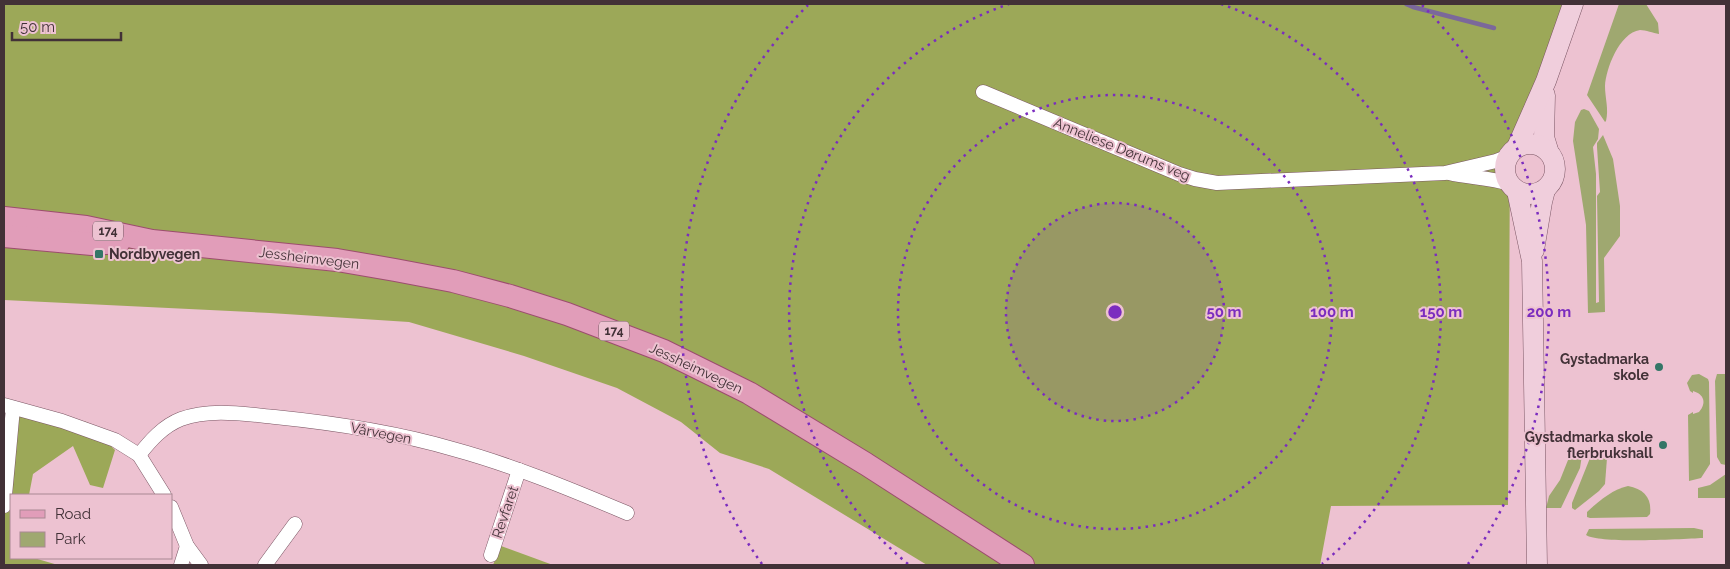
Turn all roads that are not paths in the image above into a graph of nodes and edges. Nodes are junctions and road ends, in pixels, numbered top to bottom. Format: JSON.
{"nodes":[{"id":1,"x":1574,"y":4,"type":"edge"},
{"id":2,"x":1546,"y":81,"type":"junction"},
{"id":3,"x":983,"y":92,"type":"dead end"},
{"id":4,"x":1548,"y":150,"type":"junction"},
{"id":5,"x":1513,"y":151,"type":"junction"},
{"id":6,"x":1445,"y":173,"type":"junction"},
{"id":7,"x":1513,"y":187,"type":"junction"},
{"id":8,"x":1545,"y":190,"type":"junction"},
{"id":9,"x":4,"y":218,"type":"edge"},
{"id":10,"x":4,"y":236,"type":"edge"},
{"id":11,"x":152,"y":241,"type":"junction"},
{"id":12,"x":1532,"y":262,"type":"junction"},
{"id":13,"x":8,"y":407,"type":"edge"},
{"id":14,"x":139,"y":455,"type":"junction"},
{"id":15,"x":519,"y":470,"type":"junction"},
{"id":16,"x":163,"y":494,"type":"edge"},
{"id":17,"x":4,"y":506,"type":"edge"},
{"id":18,"x":172,"y":509,"type":"edge"},
{"id":19,"x":626,"y":513,"type":"dead end"},
{"id":20,"x":295,"y":524,"type":"dead end"},
{"id":21,"x":187,"y":546,"type":"junction"},
{"id":22,"x":491,"y":554,"type":"dead end"},
{"id":23,"x":181,"y":565,"type":"edge"},
{"id":24,"x":200,"y":565,"type":"edge"},
{"id":25,"x":265,"y":565,"type":"edge"},
{"id":26,"x":1024,"y":565,"type":"edge"},
{"id":27,"x":1537,"y":565,"type":"edge"}],
"edges":[{"from":1,"to":2,"type":"street"},
{"from":2,"to":4,"type":"street"},
{"from":2,"to":5,"type":"street"},
{"from":3,"to":6,"type":"street","name":"Anneliese Dørums veg"},
{"from":4,"to":5,"type":"street"},
{"from":4,"to":8,"type":"street"},
{"from":5,"to":6,"type":"street","name":"Anneliese Dørums veg"},
{"from":5,"to":7,"type":"street"},
{"from":6,"to":7,"type":"street","name":"Anneliese Dørums veg"},
{"from":7,"to":8,"type":"street"},
{"from":7,"to":12,"type":"street"},
{"from":8,"to":12,"type":"street"},
{"from":9,"to":11,"type":"main road","name":"Jessheimvegen","number":"174"},
{"from":10,"to":11,"type":"main road","name":"Jessheimvegen","number":"174"},
{"from":11,"to":26,"type":"main road","name":"Jessheimvegen","number":"174"},
{"from":12,"to":27,"type":"street"},
{"from":13,"to":14,"type":"street"},
{"from":13,"to":17,"type":"street"},
{"from":14,"to":15,"type":"street","name":"Vårvegen"},
{"from":14,"to":16,"type":"street"},
{"from":15,"to":19,"type":"street","name":"Vårvegen"},
{"from":15,"to":22,"type":"street","name":"Revfaret"},
{"from":18,"to":21,"type":"street"},
{"from":20,"to":25,"type":"street"},
{"from":21,"to":23,"type":"street"},
{"from":21,"to":24,"type":"street"}]}
